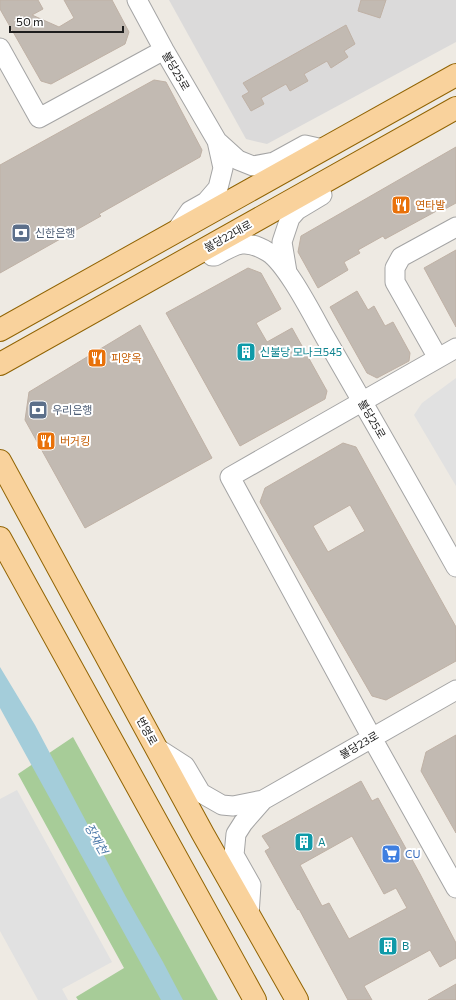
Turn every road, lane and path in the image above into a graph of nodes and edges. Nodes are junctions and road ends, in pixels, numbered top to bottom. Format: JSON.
{"nodes":[{"id":1,"x":137,"y":0,"type":"edge"},
{"id":2,"x":0,"y":48,"type":"edge"},
{"id":3,"x":164,"y":50,"type":"junction"},
{"id":4,"x":456,"y":75,"type":"edge"},
{"id":5,"x":456,"y":108,"type":"edge"},
{"id":6,"x":217,"y":141,"type":"junction"},
{"id":7,"x":323,"y":149,"type":"junction"},
{"id":8,"x":340,"y":173,"type":"junction"},
{"id":9,"x":456,"y":227,"type":"edge"},
{"id":10,"x":176,"y":231,"type":"junction"},
{"id":11,"x":192,"y":256,"type":"junction"},
{"id":12,"x":287,"y":272,"type":"junction"},
{"id":13,"x":0,"y":330,"type":"edge"},
{"id":14,"x":456,"y":348,"type":"edge"},
{"id":15,"x":438,"y":358,"type":"junction"},
{"id":16,"x":0,"y":364,"type":"edge"},
{"id":17,"x":362,"y":401,"type":"junction"},
{"id":18,"x":0,"y":461,"type":"edge"},
{"id":19,"x":0,"y":538,"type":"edge"},
{"id":20,"x":456,"y":567,"type":"edge"},
{"id":21,"x":456,"y":690,"type":"edge"},
{"id":22,"x":372,"y":738,"type":"junction"},
{"id":23,"x":157,"y":748,"type":"junction"},
{"id":24,"x":263,"y":800,"type":"junction"},
{"id":25,"x":456,"y":888,"type":"edge"},
{"id":26,"x":249,"y":916,"type":"junction"},
{"id":27,"x":255,"y":1000,"type":"edge"},
{"id":28,"x":296,"y":1000,"type":"edge"}],
"edges":[{"from":1,"to":3,"type":"street","name":"불당25로"},
{"from":2,"to":3,"type":"street"},
{"from":3,"to":6,"type":"street","name":"불당25로"},
{"from":4,"to":7,"type":"main road"},
{"from":5,"to":8,"type":"main road","name":"불당22대로"},
{"from":6,"to":7,"type":"street"},
{"from":6,"to":10,"type":"street"},
{"from":7,"to":10,"type":"main road"},
{"from":8,"to":11,"type":"main road","name":"불당22대로"},
{"from":8,"to":12,"type":"street"},
{"from":9,"to":15,"type":"street"},
{"from":10,"to":13,"type":"main road"},
{"from":11,"to":12,"type":"street"},
{"from":11,"to":16,"type":"main road","name":"불당22대로"},
{"from":12,"to":17,"type":"street","name":"불당25로"},
{"from":14,"to":15,"type":"street"},
{"from":15,"to":17,"type":"street"},
{"from":17,"to":20,"type":"street","name":"불당25로"},
{"from":17,"to":22,"type":"street"},
{"from":18,"to":23,"type":"main road","name":"번영로"},
{"from":19,"to":27,"type":"main road"},
{"from":21,"to":22,"type":"street","name":"불당23로"},
{"from":22,"to":24,"type":"street","name":"불당23로"},
{"from":22,"to":25,"type":"street"},
{"from":23,"to":24,"type":"street"},
{"from":23,"to":26,"type":"main road","name":"번영로"},
{"from":24,"to":26,"type":"street"},
{"from":26,"to":28,"type":"main road","name":"번영로"}]}
